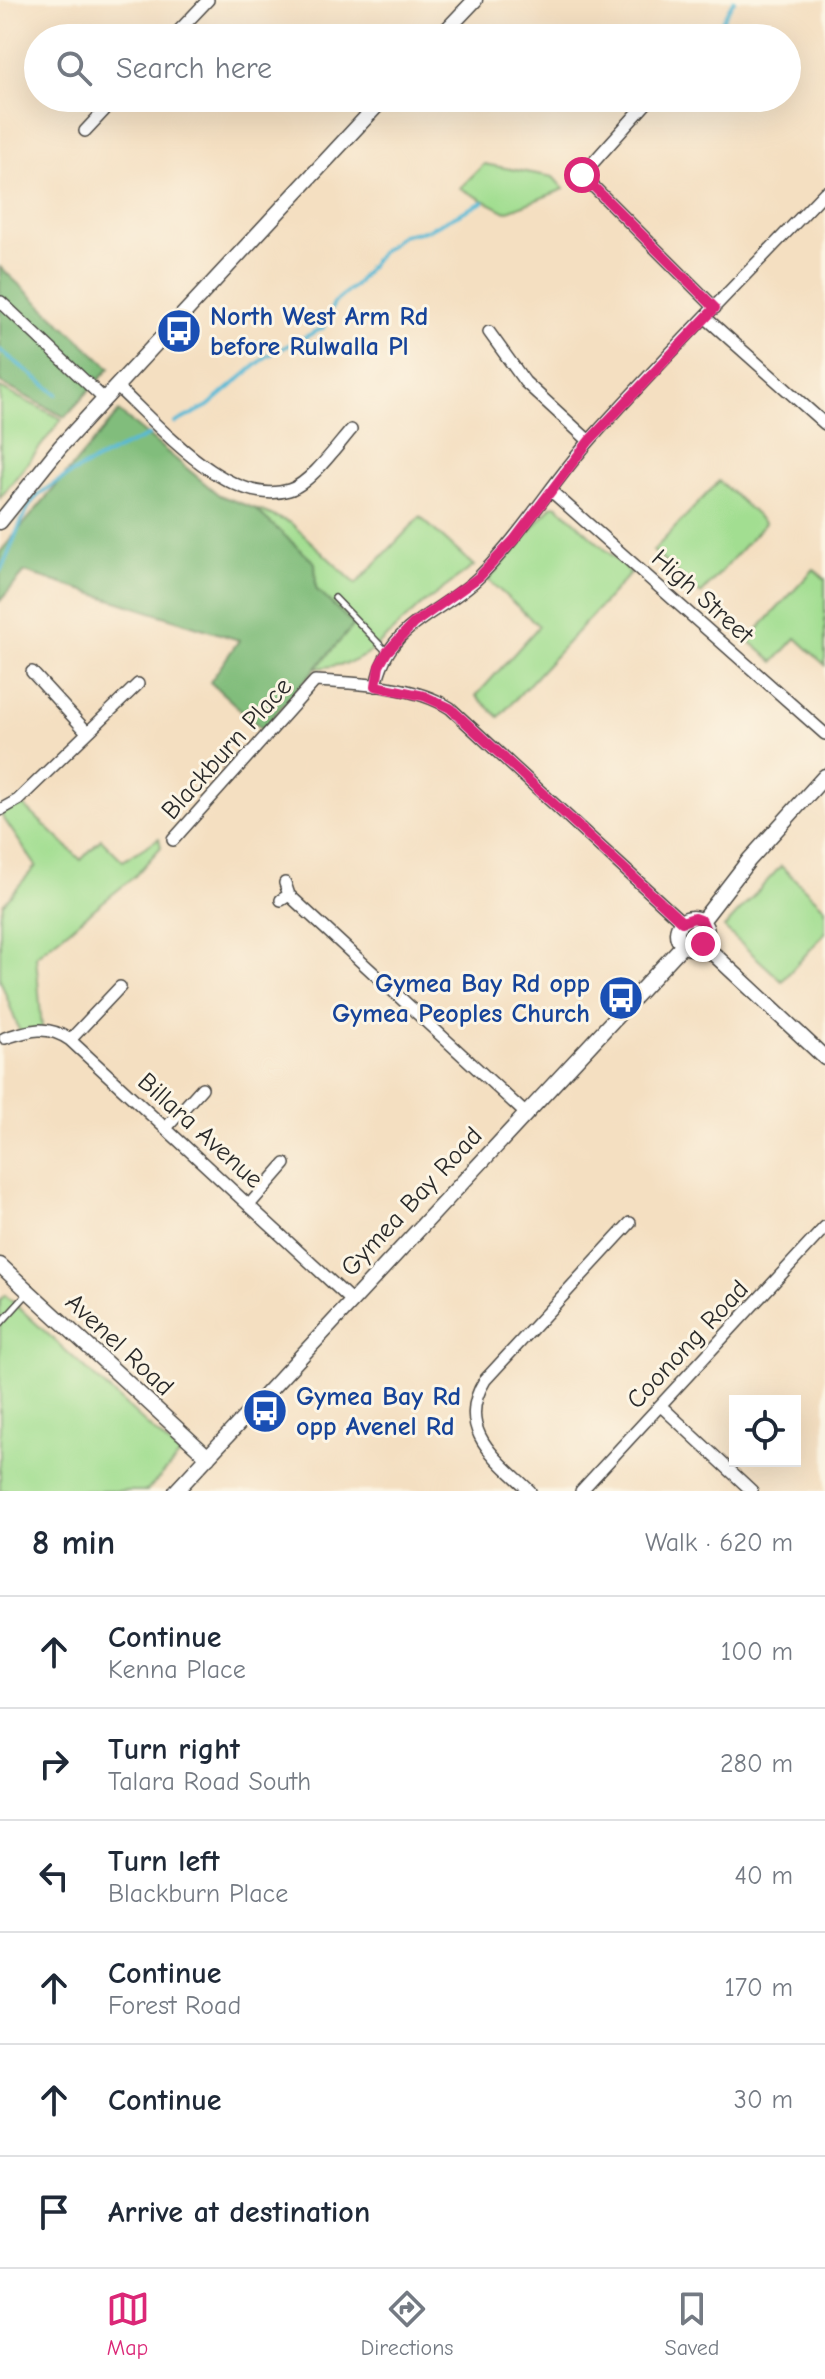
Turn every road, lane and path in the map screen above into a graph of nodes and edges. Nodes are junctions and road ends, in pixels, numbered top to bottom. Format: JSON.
{"nodes":[{"id":1,"x":208,"y":0,"type":"edge"},
{"id":2,"x":475,"y":0,"type":"edge"},
{"id":3,"x":185,"y":24,"type":"edge"},
{"id":4,"x":452,"y":24,"type":"edge"},
{"id":5,"x":103,"y":112,"type":"edge"},
{"id":6,"x":371,"y":112,"type":"edge"},
{"id":7,"x":638,"y":112,"type":"edge"},
{"id":8,"x":85,"y":131,"type":"dead end"},
{"id":9,"x":825,"y":192,"type":"edge"},
{"id":10,"x":1,"y":302,"type":"edge"},
{"id":11,"x":715,"y":308,"type":"junction"},
{"id":12,"x":705,"y":317,"type":"junction"},
{"id":13,"x":489,"y":332,"type":"dead end"},
{"id":14,"x":116,"y":386,"type":"junction"},
{"id":15,"x":104,"y":399,"type":"junction"},
{"id":16,"x":825,"y":424,"type":"edge"},
{"id":17,"x":351,"y":430,"type":"dead end"},
{"id":18,"x":589,"y":441,"type":"junction"},
{"id":19,"x":551,"y":491,"type":"junction"},
{"id":20,"x":0,"y":522,"type":"edge"},
{"id":21,"x":335,"y":598,"type":"dead end"},
{"id":22,"x":387,"y":652,"type":"junction"},
{"id":23,"x":32,"y":672,"type":"dead end"},
{"id":24,"x":138,"y":684,"type":"dead end"},
{"id":25,"x":376,"y":686,"type":"junction"},
{"id":26,"x":87,"y":732,"type":"junction"},
{"id":27,"x":825,"y":734,"type":"edge"},
{"id":28,"x":825,"y":776,"type":"edge"},
{"id":29,"x":0,"y":810,"type":"edge"},
{"id":30,"x":173,"y":840,"type":"dead end"},
{"id":31,"x":285,"y":893,"type":"dead end"},
{"id":32,"x":702,"y":921,"type":"junction"},
{"id":33,"x":682,"y":922,"type":"junction"},
{"id":34,"x":703,"y":944,"type":"junction"},
{"id":35,"x":683,"y":945,"type":"junction"},
{"id":36,"x":120,"y":987,"type":"dead end"},
{"id":37,"x":5,"y":1038,"type":"dead end"},
{"id":38,"x":70,"y":1040,"type":"junction"},
{"id":39,"x":825,"y":1058,"type":"edge"},
{"id":40,"x":202,"y":1088,"type":"dead end"},
{"id":41,"x":525,"y":1113,"type":"junction"},
{"id":42,"x":166,"y":1128,"type":"junction"},
{"id":43,"x":285,"y":1164,"type":"dead end"},
{"id":44,"x":250,"y":1204,"type":"junction"},
{"id":45,"x":630,"y":1223,"type":"dead end"},
{"id":46,"x":825,"y":1227,"type":"edge"},
{"id":47,"x":0,"y":1265,"type":"edge"},
{"id":48,"x":29,"y":1292,"type":"junction"},
{"id":49,"x":352,"y":1301,"type":"junction"},
{"id":50,"x":0,"y":1324,"type":"edge"},
{"id":51,"x":661,"y":1406,"type":"junction"},
{"id":52,"x":208,"y":1457,"type":"junction"},
{"id":53,"x":176,"y":1491,"type":"edge"},
{"id":54,"x":530,"y":1491,"type":"edge"},
{"id":55,"x":581,"y":1491,"type":"edge"},
{"id":56,"x":752,"y":1491,"type":"edge"}],
"edges":[{"from":1,"to":3,"type":"street"},
{"from":2,"to":4,"type":"street"},
{"from":5,"to":8,"type":"street"},
{"from":6,"to":14,"type":"street"},
{"from":7,"to":11,"type":"street"},
{"from":9,"to":11,"type":"street"},
{"from":10,"to":15,"type":"street"},
{"from":11,"to":12,"type":"street"},
{"from":12,"to":16,"type":"street"},
{"from":12,"to":18,"type":"street"},
{"from":13,"to":18,"type":"street"},
{"from":14,"to":15,"type":"street"},
{"from":14,"to":17,"type":"street"},
{"from":15,"to":20,"type":"street"},
{"from":18,"to":19,"type":"street"},
{"from":19,"to":22,"type":"street"},
{"from":19,"to":27,"type":"street","name":"High Street"},
{"from":21,"to":22,"type":"lane"},
{"from":22,"to":25,"type":"street"},
{"from":23,"to":26,"type":"street"},
{"from":24,"to":26,"type":"street"},
{"from":25,"to":30,"type":"street","name":"Blackburn Place"},
{"from":25,"to":33,"type":"street","name":"Blackburn Place"},
{"from":26,"to":29,"type":"street"},
{"from":28,"to":32,"type":"street"},
{"from":31,"to":41,"type":"street"},
{"from":32,"to":33,"type":"street"},
{"from":32,"to":34,"type":"street"},
{"from":33,"to":35,"type":"street"},
{"from":34,"to":35,"type":"street"},
{"from":34,"to":39,"type":"street"},
{"from":35,"to":41,"type":"street","name":"Gymea Bay Road"},
{"from":36,"to":38,"type":"street"},
{"from":37,"to":38,"type":"street","name":"Billara Avenue"},
{"from":38,"to":42,"type":"street","name":"Billara Avenue"},
{"from":40,"to":42,"type":"street"},
{"from":41,"to":49,"type":"street","name":"Gymea Bay Road"},
{"from":42,"to":44,"type":"street","name":"Billara Avenue"},
{"from":43,"to":44,"type":"street"},
{"from":44,"to":49,"type":"street","name":"Billara Avenue"},
{"from":45,"to":54,"type":"street"},
{"from":46,"to":51,"type":"street","name":"Coonong Road"},
{"from":47,"to":48,"type":"street","name":"Avenel Road"},
{"from":48,"to":50,"type":"lane"},
{"from":48,"to":52,"type":"street","name":"Avenel Road"},
{"from":49,"to":52,"type":"street","name":"Gymea Bay Road"},
{"from":51,"to":55,"type":"street","name":"Coonong Road"},
{"from":51,"to":56,"type":"street"},
{"from":52,"to":53,"type":"street","name":"Gymea Bay Road"}]}
